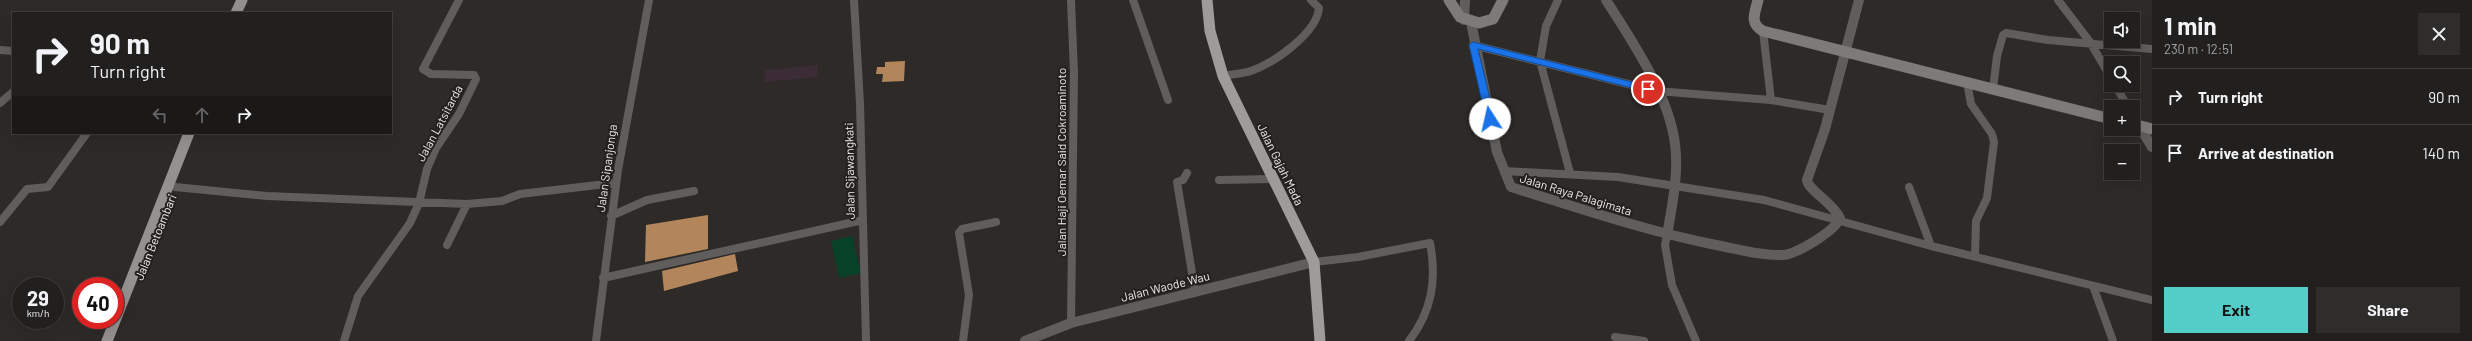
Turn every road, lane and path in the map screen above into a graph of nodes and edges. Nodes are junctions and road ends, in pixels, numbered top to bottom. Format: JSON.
{"nodes":[{"id":1,"x":242,"y":0,"type":"edge"},
{"id":2,"x":248,"y":0,"type":"edge"},
{"id":3,"x":459,"y":0,"type":"edge"},
{"id":4,"x":649,"y":0,"type":"edge"},
{"id":5,"x":854,"y":0,"type":"edge"},
{"id":6,"x":1071,"y":0,"type":"edge"},
{"id":7,"x":1133,"y":0,"type":"edge"},
{"id":8,"x":1207,"y":0,"type":"edge"},
{"id":9,"x":1311,"y":0,"type":"edge"},
{"id":10,"x":1450,"y":0,"type":"edge"},
{"id":11,"x":1465,"y":0,"type":"edge"},
{"id":12,"x":1504,"y":0,"type":"edge"},
{"id":13,"x":1558,"y":0,"type":"edge"},
{"id":14,"x":1606,"y":0,"type":"edge"},
{"id":15,"x":1758,"y":0,"type":"edge"},
{"id":16,"x":1859,"y":0,"type":"edge"},
{"id":17,"x":2058,"y":0,"type":"edge"},
{"id":18,"x":236,"y":12,"type":"edge"},
{"id":19,"x":243,"y":12,"type":"edge"},
{"id":20,"x":1467,"y":21,"type":"junction"},
{"id":21,"x":1763,"y":31,"type":"junction"},
{"id":22,"x":2090,"y":42,"type":"junction"},
{"id":23,"x":1473,"y":45,"type":"junction"},
{"id":24,"x":0,"y":50,"type":"edge"},
{"id":25,"x":2152,"y":50,"type":"edge"},
{"id":26,"x":12,"y":51,"type":"edge"},
{"id":27,"x":1847,"y":51,"type":"junction"},
{"id":28,"x":1540,"y":61,"type":"junction"},
{"id":29,"x":2104,"y":66,"type":"edge"},
{"id":30,"x":1223,"y":76,"type":"junction"},
{"id":31,"x":1967,"y":82,"type":"junction"},
{"id":32,"x":1993,"y":89,"type":"junction"},
{"id":33,"x":1656,"y":91,"type":"junction"},
{"id":34,"x":12,"y":93,"type":"edge"},
{"id":35,"x":1168,"y":100,"type":"dead end"},
{"id":36,"x":1771,"y":100,"type":"junction"},
{"id":37,"x":0,"y":103,"type":"edge"},
{"id":38,"x":1830,"y":110,"type":"junction"},
{"id":39,"x":2104,"y":117,"type":"edge"},
{"id":40,"x":2140,"y":126,"type":"edge"},
{"id":41,"x":2152,"y":129,"type":"edge"},
{"id":42,"x":2140,"y":130,"type":"edge"},
{"id":43,"x":86,"y":134,"type":"edge"},
{"id":44,"x":189,"y":134,"type":"edge"},
{"id":45,"x":196,"y":134,"type":"edge"},
{"id":46,"x":2152,"y":147,"type":"edge"},
{"id":47,"x":1504,"y":171,"type":"junction"},
{"id":48,"x":1187,"y":172,"type":"dead end"},
{"id":49,"x":1570,"y":173,"type":"junction"},
{"id":50,"x":1274,"y":179,"type":"junction"},
{"id":51,"x":1218,"y":180,"type":"dead end"},
{"id":52,"x":615,"y":183,"type":"junction"},
{"id":53,"x":1673,"y":186,"type":"junction"},
{"id":54,"x":175,"y":187,"type":"junction"},
{"id":55,"x":1909,"y":187,"type":"dead end"},
{"id":56,"x":694,"y":191,"type":"dead end"},
{"id":57,"x":419,"y":203,"type":"junction"},
{"id":58,"x":467,"y":204,"type":"junction"},
{"id":59,"x":611,"y":216,"type":"junction"},
{"id":60,"x":863,"y":220,"type":"junction"},
{"id":61,"x":1839,"y":221,"type":"junction"},
{"id":62,"x":0,"y":222,"type":"edge"},
{"id":63,"x":996,"y":222,"type":"dead end"},
{"id":64,"x":1666,"y":235,"type":"junction"},
{"id":65,"x":447,"y":245,"type":"dead end"},
{"id":66,"x":1931,"y":246,"type":"junction"},
{"id":67,"x":1975,"y":255,"type":"junction"},
{"id":68,"x":1314,"y":262,"type":"junction"},
{"id":69,"x":603,"y":278,"type":"junction"},
{"id":70,"x":132,"y":286,"type":"junction"},
{"id":71,"x":2094,"y":286,"type":"junction"},
{"id":72,"x":1195,"y":291,"type":"junction"},
{"id":73,"x":2152,"y":300,"type":"edge"},
{"id":74,"x":1072,"y":323,"type":"junction"},
{"id":75,"x":1615,"y":337,"type":"dead end"},
{"id":76,"x":107,"y":341,"type":"edge"},
{"id":77,"x":114,"y":341,"type":"edge"},
{"id":78,"x":344,"y":341,"type":"edge"},
{"id":79,"x":596,"y":341,"type":"edge"},
{"id":80,"x":866,"y":341,"type":"edge"},
{"id":81,"x":963,"y":341,"type":"edge"},
{"id":82,"x":1025,"y":341,"type":"edge"},
{"id":83,"x":1320,"y":341,"type":"edge"},
{"id":84,"x":1409,"y":341,"type":"edge"},
{"id":85,"x":1644,"y":341,"type":"edge"},
{"id":86,"x":1696,"y":341,"type":"edge"},
{"id":87,"x":2113,"y":341,"type":"edge"}],
"edges":[{"from":1,"to":18,"type":"main road"},
{"from":2,"to":19,"type":"main road"},
{"from":3,"to":57,"type":"street","name":"Jalan Latsitarda"},
{"from":4,"to":52,"type":"street","name":"Jalan Sipanjonga"},
{"from":5,"to":60,"type":"street","name":"Jalan Sijawangkati"},
{"from":6,"to":74,"type":"street","name":"Jalan Haji Oemar Said Cokroaminoto"},
{"from":7,"to":35,"type":"street"},
{"from":8,"to":30,"type":"highway","name":"Jalan Gajah Mada"},
{"from":9,"to":30,"type":"street"},
{"from":10,"to":20,"type":"main road"},
{"from":11,"to":20,"type":"street","name":"Jalan Raya Palagimata"},
{"from":12,"to":20,"type":"main road"},
{"from":13,"to":28,"type":"street"},
{"from":14,"to":33,"type":"street"},
{"from":15,"to":21,"type":"main road"},
{"from":16,"to":27,"type":"street"},
{"from":17,"to":22,"type":"street"},
{"from":20,"to":23,"type":"street","name":"Jalan Raya Palagimata"},
{"from":21,"to":27,"type":"main road"},
{"from":21,"to":36,"type":"street"},
{"from":22,"to":25,"type":"street"},
{"from":22,"to":29,"type":"street"},
{"from":22,"to":32,"type":"street"},
{"from":23,"to":28,"type":"street"},
{"from":23,"to":47,"type":"street","name":"Jalan Raya Palagimata"},
{"from":24,"to":26,"type":"street"},
{"from":27,"to":31,"type":"main road"},
{"from":27,"to":38,"type":"street"},
{"from":28,"to":33,"type":"street"},
{"from":28,"to":49,"type":"street"},
{"from":30,"to":50,"type":"highway","name":"Jalan Gajah Mada"},
{"from":31,"to":32,"type":"main road"},
{"from":31,"to":67,"type":"street"},
{"from":32,"to":39,"type":"main road"},
{"from":33,"to":36,"type":"street"},
{"from":33,"to":53,"type":"street"},
{"from":34,"to":37,"type":"street"},
{"from":36,"to":38,"type":"street"},
{"from":38,"to":61,"type":"street"},
{"from":40,"to":41,"type":"main road"},
{"from":42,"to":46,"type":"street"},
{"from":43,"to":62,"type":"street"},
{"from":44,"to":70,"type":"main road","name":"Jalan Betoambari"},
{"from":45,"to":54,"type":"main road","name":"Jalan Betoambari"},
{"from":47,"to":49,"type":"street"},
{"from":47,"to":64,"type":"street","name":"Jalan Raya Palagimata"},
{"from":48,"to":72,"type":"street"},
{"from":49,"to":53,"type":"street"},
{"from":50,"to":51,"type":"street"},
{"from":50,"to":68,"type":"highway","name":"Jalan Gajah Mada"},
{"from":52,"to":58,"type":"street"},
{"from":52,"to":59,"type":"street","name":"Jalan Sipanjonga"},
{"from":53,"to":61,"type":"street"},
{"from":53,"to":64,"type":"street"},
{"from":54,"to":57,"type":"street"},
{"from":54,"to":70,"type":"main road","name":"Jalan Betoambari"},
{"from":55,"to":66,"type":"street"},
{"from":56,"to":59,"type":"street"},
{"from":57,"to":58,"type":"street"},
{"from":57,"to":78,"type":"street","name":"Jalan Latsitarda"},
{"from":58,"to":65,"type":"street"},
{"from":59,"to":69,"type":"street","name":"Jalan Sipanjonga"},
{"from":60,"to":69,"type":"street"},
{"from":60,"to":80,"type":"street","name":"Jalan Sijawangkati"},
{"from":61,"to":64,"type":"street","name":"Jalan Raya Palagimata"},
{"from":61,"to":66,"type":"street"},
{"from":63,"to":81,"type":"street"},
{"from":64,"to":86,"type":"street"},
{"from":66,"to":67,"type":"street"},
{"from":67,"to":71,"type":"street"},
{"from":68,"to":72,"type":"street","name":"Jalan Waode Wau"},
{"from":68,"to":83,"type":"highway","name":"Jalan Gajah Mada"},
{"from":68,"to":84,"type":"street"},
{"from":69,"to":79,"type":"street","name":"Jalan Sipanjonga"},
{"from":70,"to":76,"type":"main road","name":"Jalan Betoambari"},
{"from":70,"to":77,"type":"main road","name":"Jalan Betoambari"},
{"from":71,"to":73,"type":"street"},
{"from":71,"to":87,"type":"street"},
{"from":72,"to":74,"type":"street","name":"Jalan Waode Wau"},
{"from":74,"to":82,"type":"street","name":"Jalan Waode Wau"},
{"from":75,"to":85,"type":"street"}]}
